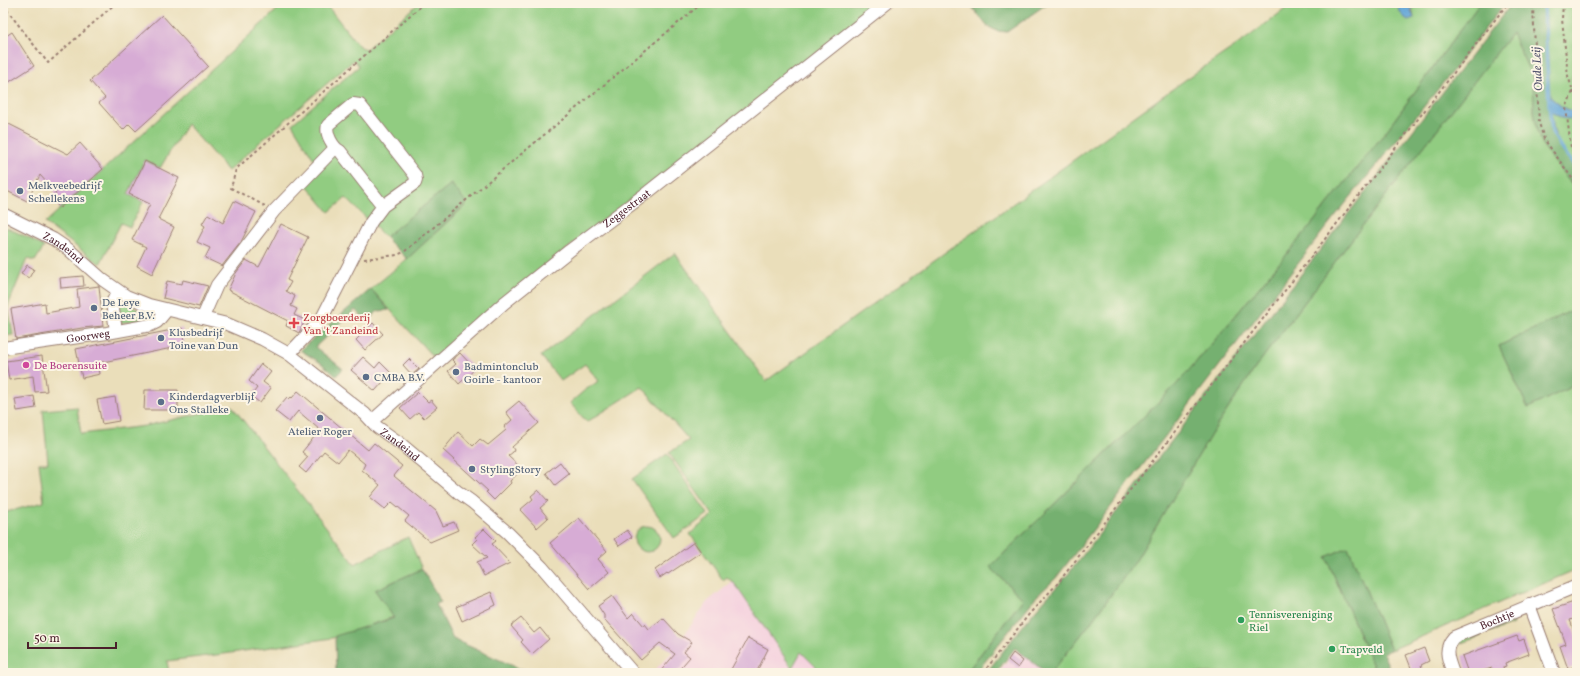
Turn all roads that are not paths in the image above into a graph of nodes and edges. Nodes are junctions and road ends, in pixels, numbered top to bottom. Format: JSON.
{"nodes":[{"id":1,"x":887,"y":3,"type":"edge"},
{"id":2,"x":335,"y":148,"type":"junction"},
{"id":3,"x":383,"y":206,"type":"junction"},
{"id":4,"x":3,"y":214,"type":"edge"},
{"id":5,"x":118,"y":291,"type":"junction"},
{"id":6,"x":167,"y":310,"type":"junction"},
{"id":7,"x":204,"y":317,"type":"junction"},
{"id":8,"x":116,"y":332,"type":"junction"},
{"id":9,"x":3,"y":348,"type":"edge"},
{"id":10,"x":289,"y":354,"type":"junction"},
{"id":11,"x":372,"y":421,"type":"junction"},
{"id":12,"x":1577,"y":586,"type":"edge"},
{"id":13,"x":1529,"y":605,"type":"junction"},
{"id":14,"x":634,"y":673,"type":"edge"},
{"id":15,"x":1453,"y":673,"type":"edge"},
{"id":16,"x":1554,"y":673,"type":"edge"}],
"edges":[{"from":1,"to":11,"type":"street","name":"Zeggestraat"},
{"from":2,"to":3,"type":"street"},
{"from":2,"to":3,"type":"street"},
{"from":2,"to":7,"type":"street"},
{"from":3,"to":10,"type":"street"},
{"from":4,"to":5,"type":"street","name":"Zandeind"},
{"from":5,"to":6,"type":"street","name":"Zandeind"},
{"from":5,"to":8,"type":"street"},
{"from":6,"to":7,"type":"street","name":"Zandeind"},
{"from":6,"to":8,"type":"street","name":"Goorweg"},
{"from":7,"to":10,"type":"street","name":"Zandeind"},
{"from":8,"to":9,"type":"street","name":"Goorweg"},
{"from":10,"to":11,"type":"street","name":"Zandeind"},
{"from":11,"to":14,"type":"street","name":"Zandeind"},
{"from":12,"to":13,"type":"street","name":"Bochtje"},
{"from":13,"to":15,"type":"street","name":"Bochtje"},
{"from":13,"to":16,"type":"street"}]}
